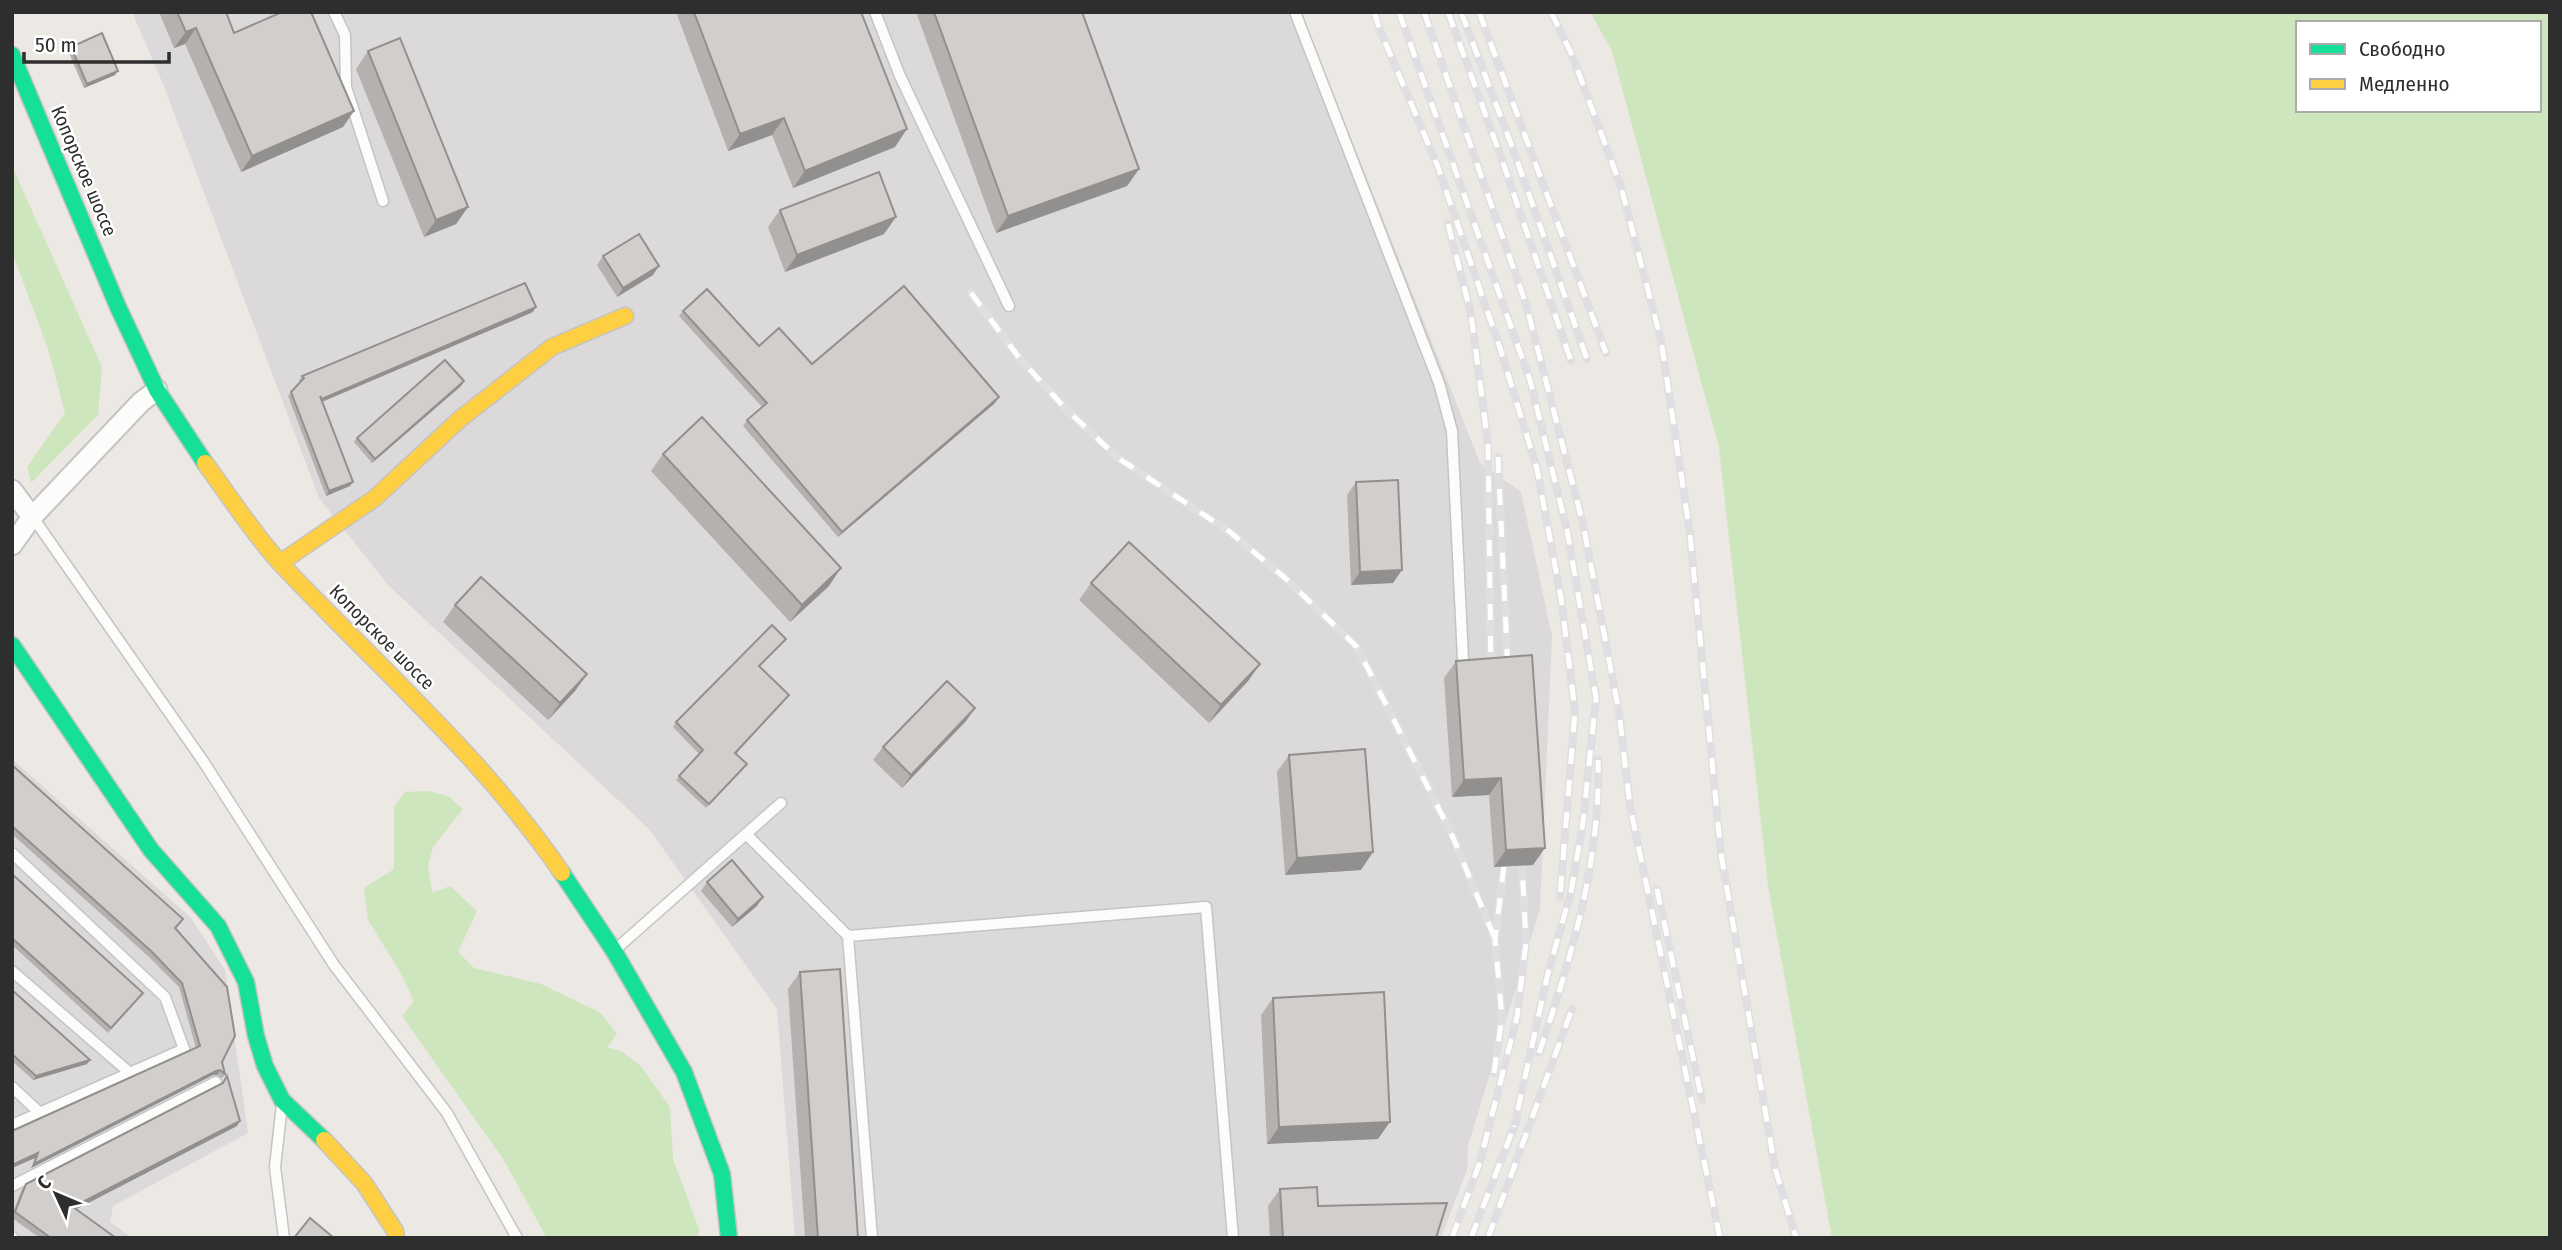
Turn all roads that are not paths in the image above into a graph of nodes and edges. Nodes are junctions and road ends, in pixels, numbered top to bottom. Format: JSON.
{"nodes":[{"id":1,"x":334,"y":12,"type":"edge"},
{"id":2,"x":875,"y":12,"type":"edge"},
{"id":3,"x":1295,"y":12,"type":"edge"},
{"id":4,"x":12,"y":55,"type":"edge"},
{"id":5,"x":383,"y":201,"type":"dead end"},
{"id":6,"x":1009,"y":306,"type":"dead end"},
{"id":7,"x":625,"y":316,"type":"dead end"},
{"id":8,"x":157,"y":390,"type":"junction"},
{"id":9,"x":12,"y":489,"type":"edge"},
{"id":10,"x":32,"y":517,"type":"junction"},
{"id":11,"x":12,"y":545,"type":"edge"},
{"id":12,"x":281,"y":564,"type":"junction"},
{"id":13,"x":12,"y":645,"type":"edge"},
{"id":14,"x":1463,"y":659,"type":"edge"},
{"id":15,"x":781,"y":803,"type":"dead end"},
{"id":16,"x":746,"y":834,"type":"junction"},
{"id":17,"x":12,"y":853,"type":"edge"},
{"id":18,"x":848,"y":936,"type":"junction"},
{"id":19,"x":614,"y":951,"type":"junction"},
{"id":20,"x":12,"y":971,"type":"edge"},
{"id":21,"x":130,"y":1073,"type":"junction"},
{"id":22,"x":216,"y":1082,"type":"dead end"},
{"id":23,"x":12,"y":1087,"type":"edge"},
{"id":24,"x":282,"y":1100,"type":"junction"},
{"id":25,"x":40,"y":1113,"type":"junction"},
{"id":26,"x":12,"y":1125,"type":"edge"},
{"id":27,"x":12,"y":1186,"type":"edge"},
{"id":28,"x":284,"y":1238,"type":"edge"},
{"id":29,"x":396,"y":1238,"type":"edge"},
{"id":30,"x":517,"y":1238,"type":"edge"},
{"id":31,"x":729,"y":1238,"type":"edge"},
{"id":32,"x":872,"y":1238,"type":"edge"},
{"id":33,"x":1233,"y":1238,"type":"edge"}],
"edges":[{"from":1,"to":5,"type":"lane"},
{"from":2,"to":6,"type":"lane"},
{"from":3,"to":14,"type":"lane"},
{"from":4,"to":8,"type":"main road","name":"Копорское шоссе"},
{"from":7,"to":12,"type":"main road"},
{"from":8,"to":10,"type":"street"},
{"from":8,"to":12,"type":"main road","name":"Копорское шоссе"},
{"from":9,"to":10,"type":"street"},
{"from":10,"to":11,"type":"street"},
{"from":10,"to":30,"type":"lane"},
{"from":12,"to":19,"type":"main road","name":"Копорское шоссе"},
{"from":13,"to":24,"type":"main road"},
{"from":15,"to":16,"type":"lane"},
{"from":16,"to":18,"type":"lane"},
{"from":16,"to":19,"type":"lane"},
{"from":17,"to":21,"type":"lane"},
{"from":18,"to":32,"type":"lane"},
{"from":18,"to":33,"type":"lane"},
{"from":19,"to":31,"type":"main road","name":"Копорское шоссе"},
{"from":20,"to":21,"type":"lane"},
{"from":21,"to":25,"type":"lane"},
{"from":22,"to":27,"type":"lane"},
{"from":23,"to":25,"type":"lane"},
{"from":24,"to":28,"type":"lane"},
{"from":24,"to":29,"type":"main road"},
{"from":25,"to":26,"type":"lane"}]}
